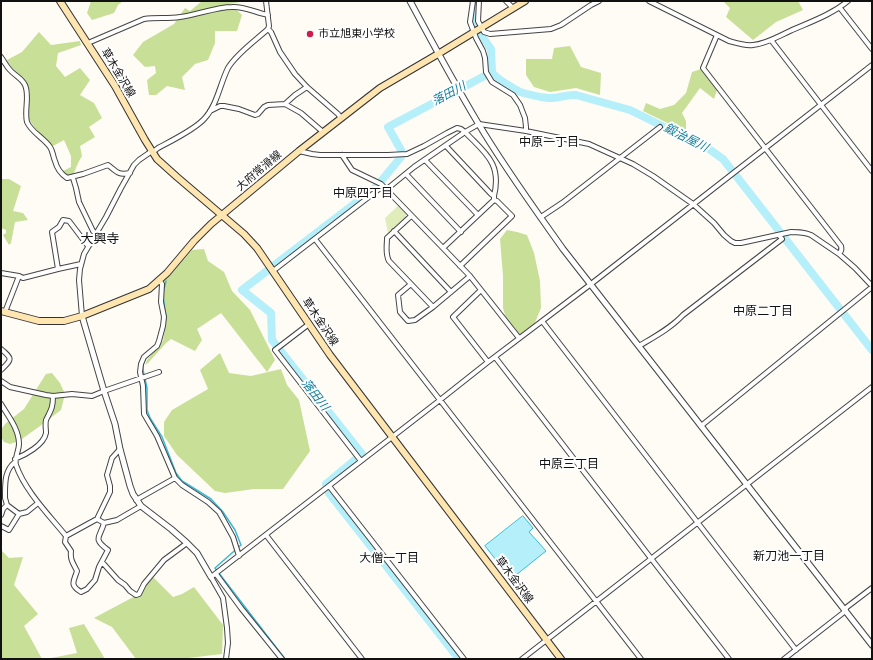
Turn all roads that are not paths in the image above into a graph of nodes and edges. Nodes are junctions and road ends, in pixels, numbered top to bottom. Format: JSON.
{"nodes":[{"id":1,"x":60,"y":1,"type":"edge"},
{"id":2,"x":266,"y":1,"type":"edge"},
{"id":3,"x":410,"y":1,"type":"edge"},
{"id":4,"x":472,"y":1,"type":"edge"},
{"id":5,"x":479,"y":1,"type":"edge"},
{"id":6,"x":506,"y":1,"type":"edge"},
{"id":7,"x":525,"y":1,"type":"edge"},
{"id":8,"x":599,"y":1,"type":"edge"},
{"id":9,"x":649,"y":1,"type":"edge"},
{"id":10,"x":848,"y":1,"type":"edge"},
{"id":11,"x":513,"y":8,"type":"junction"},
{"id":12,"x":840,"y":8,"type":"junction"},
{"id":13,"x":268,"y":15,"type":"junction"},
{"id":14,"x":268,"y":29,"type":"junction"},
{"id":15,"x":478,"y":30,"type":"junction"},
{"id":16,"x":717,"y":35,"type":"junction"},
{"id":17,"x":771,"y":40,"type":"junction"},
{"id":18,"x":88,"y":43,"type":"junction"},
{"id":19,"x":872,"y":49,"type":"edge"},
{"id":20,"x":438,"y":54,"type":"junction"},
{"id":21,"x":1,"y":57,"type":"edge"},
{"id":22,"x":872,"y":65,"type":"edge"},
{"id":23,"x":307,"y":88,"type":"junction"},
{"id":24,"x":285,"y":104,"type":"junction"},
{"id":25,"x":820,"y":105,"type":"junction"},
{"id":26,"x":210,"y":111,"type":"junction"},
{"id":27,"x":341,"y":118,"type":"junction"},
{"id":28,"x":478,"y":124,"type":"junction"},
{"id":29,"x":660,"y":127,"type":"dead end"},
{"id":30,"x":526,"y":131,"type":"junction"},
{"id":31,"x":323,"y":132,"type":"junction"},
{"id":32,"x":465,"y":132,"type":"junction"},
{"id":33,"x":446,"y":146,"type":"junction"},
{"id":34,"x":765,"y":148,"type":"junction"},
{"id":35,"x":152,"y":151,"type":"junction"},
{"id":36,"x":299,"y":151,"type":"junction"},
{"id":37,"x":342,"y":155,"type":"junction"},
{"id":38,"x":621,"y":158,"type":"junction"},
{"id":39,"x":425,"y":160,"type":"junction"},
{"id":40,"x":872,"y":171,"type":"edge"},
{"id":41,"x":130,"y":173,"type":"junction"},
{"id":42,"x":406,"y":174,"type":"junction"},
{"id":43,"x":73,"y":178,"type":"junction"},
{"id":44,"x":383,"y":186,"type":"junction"},
{"id":45,"x":387,"y":189,"type":"junction"},
{"id":46,"x":494,"y":198,"type":"junction"},
{"id":47,"x":693,"y":204,"type":"junction"},
{"id":48,"x":222,"y":215,"type":"junction"},
{"id":49,"x":478,"y":215,"type":"junction"},
{"id":50,"x":411,"y":216,"type":"junction"},
{"id":51,"x":541,"y":217,"type":"junction"},
{"id":52,"x":394,"y":231,"type":"junction"},
{"id":53,"x":461,"y":232,"type":"junction"},
{"id":54,"x":95,"y":233,"type":"junction"},
{"id":55,"x":779,"y":235,"type":"junction"},
{"id":56,"x":315,"y":239,"type":"junction"},
{"id":57,"x":88,"y":246,"type":"junction"},
{"id":58,"x":443,"y":248,"type":"junction"},
{"id":59,"x":839,"y":254,"type":"junction"},
{"id":60,"x":81,"y":264,"type":"junction"},
{"id":61,"x":460,"y":266,"type":"junction"},
{"id":62,"x":58,"y":268,"type":"junction"},
{"id":63,"x":273,"y":271,"type":"junction"},
{"id":64,"x":1,"y":273,"type":"edge"},
{"id":65,"x":19,"y":276,"type":"junction"},
{"id":66,"x":470,"y":276,"type":"junction"},
{"id":67,"x":159,"y":280,"type":"junction"},
{"id":68,"x":411,"y":284,"type":"junction"},
{"id":69,"x":591,"y":284,"type":"junction"},
{"id":70,"x":872,"y":286,"type":"edge"},
{"id":71,"x":481,"y":290,"type":"junction"},
{"id":72,"x":451,"y":292,"type":"junction"},
{"id":73,"x":433,"y":307,"type":"junction"},
{"id":74,"x":3,"y":312,"type":"edge"},
{"id":75,"x":82,"y":316,"type":"junction"},
{"id":76,"x":542,"y":321,"type":"junction"},
{"id":77,"x":309,"y":324,"type":"junction"},
{"id":78,"x":519,"y":338,"type":"junction"},
{"id":79,"x":640,"y":346,"type":"junction"},
{"id":80,"x":1,"y":349,"type":"edge"},
{"id":81,"x":495,"y":357,"type":"junction"},
{"id":82,"x":488,"y":362,"type":"junction"},
{"id":83,"x":1,"y":370,"type":"edge"},
{"id":84,"x":159,"y":372,"type":"dead end"},
{"id":85,"x":142,"y":378,"type":"junction"},
{"id":86,"x":1,"y":381,"type":"edge"},
{"id":87,"x":872,"y":387,"type":"edge"},
{"id":88,"x":104,"y":391,"type":"junction"},
{"id":89,"x":52,"y":396,"type":"junction"},
{"id":90,"x":440,"y":400,"type":"junction"},
{"id":91,"x":1,"y":404,"type":"edge"},
{"id":92,"x":701,"y":426,"type":"junction"},
{"id":93,"x":392,"y":437,"type":"junction"},
{"id":94,"x":120,"y":449,"type":"junction"},
{"id":95,"x":15,"y":460,"type":"junction"},
{"id":96,"x":361,"y":461,"type":"junction"},
{"id":97,"x":175,"y":478,"type":"junction"},
{"id":98,"x":747,"y":484,"type":"junction"},
{"id":99,"x":329,"y":486,"type":"junction"},
{"id":100,"x":136,"y":500,"type":"junction"},
{"id":101,"x":38,"y":503,"type":"junction"},
{"id":102,"x":8,"y":505,"type":"junction"},
{"id":103,"x":141,"y":506,"type":"junction"},
{"id":104,"x":19,"y":514,"type":"junction"},
{"id":105,"x":1,"y":515,"type":"edge"},
{"id":106,"x":96,"y":519,"type":"junction"},
{"id":107,"x":698,"y":522,"type":"junction"},
{"id":108,"x":104,"y":524,"type":"junction"},
{"id":109,"x":1,"y":526,"type":"edge"},
{"id":110,"x":266,"y":535,"type":"junction"},
{"id":111,"x":66,"y":536,"type":"junction"},
{"id":112,"x":187,"y":543,"type":"junction"},
{"id":113,"x":239,"y":556,"type":"junction"},
{"id":114,"x":650,"y":559,"type":"junction"},
{"id":115,"x":102,"y":562,"type":"junction"},
{"id":116,"x":214,"y":575,"type":"junction"},
{"id":117,"x":872,"y":588,"type":"edge"},
{"id":118,"x":596,"y":601,"type":"junction"},
{"id":119,"x":845,"y":610,"type":"junction"},
{"id":120,"x":546,"y":640,"type":"junction"},
{"id":121,"x":872,"y":645,"type":"edge"},
{"id":122,"x":796,"y":650,"type":"junction"},
{"id":123,"x":226,"y":659,"type":"edge"},
{"id":124,"x":282,"y":659,"type":"edge"},
{"id":125,"x":362,"y":659,"type":"edge"},
{"id":126,"x":464,"y":659,"type":"edge"},
{"id":127,"x":522,"y":659,"type":"edge"},
{"id":128,"x":561,"y":659,"type":"edge"},
{"id":129,"x":641,"y":659,"type":"edge"},
{"id":130,"x":729,"y":659,"type":"edge"},
{"id":131,"x":784,"y":659,"type":"edge"}],
"edges":[{"from":1,"to":18,"type":"main road","name":"草木金沢線"},
{"from":2,"to":13,"type":"street"},
{"from":3,"to":20,"type":"street"},
{"from":4,"to":15,"type":"street"},
{"from":5,"to":15,"type":"street"},
{"from":6,"to":11,"type":"street"},
{"from":7,"to":11,"type":"main road","name":"大府常滑線"},
{"from":8,"to":15,"type":"street"},
{"from":9,"to":16,"type":"street"},
{"from":10,"to":12,"type":"street"},
{"from":11,"to":15,"type":"main road","name":"大府常滑線"},
{"from":12,"to":17,"type":"street"},
{"from":12,"to":19,"type":"street"},
{"from":13,"to":14,"type":"street"},
{"from":13,"to":18,"type":"street"},
{"from":14,"to":23,"type":"street"},
{"from":14,"to":26,"type":"street"},
{"from":15,"to":20,"type":"main road","name":"大府常滑線"},
{"from":15,"to":30,"type":"street"},
{"from":16,"to":17,"type":"street"},
{"from":16,"to":34,"type":"street"},
{"from":17,"to":25,"type":"street"},
{"from":18,"to":35,"type":"main road","name":"草木金沢線"},
{"from":20,"to":27,"type":"main road","name":"大府常滑線"},
{"from":20,"to":28,"type":"street"},
{"from":21,"to":43,"type":"street"},
{"from":22,"to":25,"type":"street"},
{"from":23,"to":24,"type":"street"},
{"from":23,"to":27,"type":"street"},
{"from":24,"to":26,"type":"street"},
{"from":24,"to":31,"type":"street"},
{"from":25,"to":34,"type":"street"},
{"from":25,"to":40,"type":"street"},
{"from":26,"to":35,"type":"street"},
{"from":27,"to":31,"type":"main road","name":"大府常滑線"},
{"from":28,"to":30,"type":"street"},
{"from":28,"to":32,"type":"street"},
{"from":28,"to":51,"type":"street"},
{"from":29,"to":38,"type":"street"},
{"from":30,"to":38,"type":"street"},
{"from":31,"to":36,"type":"main road","name":"大府常滑線"},
{"from":32,"to":33,"type":"street"},
{"from":32,"to":37,"type":"street"},
{"from":32,"to":46,"type":"street"},
{"from":33,"to":39,"type":"street"},
{"from":33,"to":46,"type":"street"},
{"from":34,"to":47,"type":"street"},
{"from":34,"to":59,"type":"street"},
{"from":35,"to":41,"type":"street"},
{"from":35,"to":48,"type":"main road","name":"草木金沢線"},
{"from":36,"to":37,"type":"street"},
{"from":36,"to":48,"type":"main road","name":"大府常滑線"},
{"from":37,"to":44,"type":"street"},
{"from":38,"to":47,"type":"street"},
{"from":38,"to":51,"type":"street"},
{"from":39,"to":42,"type":"street"},
{"from":39,"to":49,"type":"street"},
{"from":41,"to":43,"type":"street"},
{"from":41,"to":54,"type":"street"},
{"from":42,"to":45,"type":"street"},
{"from":42,"to":53,"type":"street"},
{"from":43,"to":54,"type":"street"},
{"from":44,"to":45,"type":"street"},
{"from":44,"to":56,"type":"street"},
{"from":45,"to":50,"type":"street"},
{"from":46,"to":49,"type":"street"},
{"from":46,"to":61,"type":"street"},
{"from":47,"to":55,"type":"street"},
{"from":47,"to":69,"type":"street"},
{"from":48,"to":63,"type":"main road","name":"草木金沢線"},
{"from":48,"to":67,"type":"main road","name":"大府常滑線"},
{"from":49,"to":53,"type":"street"},
{"from":50,"to":52,"type":"street"},
{"from":50,"to":58,"type":"street"},
{"from":51,"to":69,"type":"street"},
{"from":52,"to":68,"type":"street"},
{"from":52,"to":72,"type":"street"},
{"from":53,"to":58,"type":"street"},
{"from":54,"to":57,"type":"street"},
{"from":55,"to":59,"type":"street"},
{"from":55,"to":79,"type":"street"},
{"from":56,"to":63,"type":"street"},
{"from":56,"to":90,"type":"street"},
{"from":57,"to":60,"type":"street"},
{"from":57,"to":62,"type":"street"},
{"from":58,"to":61,"type":"street"},
{"from":59,"to":70,"type":"street"},
{"from":60,"to":62,"type":"street"},
{"from":60,"to":75,"type":"street"},
{"from":61,"to":66,"type":"street"},
{"from":62,"to":65,"type":"street"},
{"from":63,"to":77,"type":"main road","name":"草木金沢線"},
{"from":64,"to":65,"type":"street"},
{"from":65,"to":74,"type":"street"},
{"from":66,"to":71,"type":"street"},
{"from":66,"to":72,"type":"street"},
{"from":67,"to":75,"type":"main road","name":"大府常滑線"},
{"from":67,"to":85,"type":"street"},
{"from":68,"to":73,"type":"street"},
{"from":68,"to":73,"type":"street"},
{"from":69,"to":76,"type":"street"},
{"from":69,"to":79,"type":"street"},
{"from":70,"to":92,"type":"street"},
{"from":71,"to":78,"type":"street"},
{"from":71,"to":82,"type":"street"},
{"from":72,"to":73,"type":"street"},
{"from":74,"to":75,"type":"main road","name":"大府常滑線"},
{"from":75,"to":88,"type":"street"},
{"from":76,"to":78,"type":"street"},
{"from":76,"to":107,"type":"street"},
{"from":77,"to":93,"type":"main road","name":"草木金沢線"},
{"from":77,"to":96,"type":"street"},
{"from":78,"to":81,"type":"street"},
{"from":79,"to":92,"type":"street"},
{"from":80,"to":83,"type":"street"},
{"from":81,"to":82,"type":"street"},
{"from":81,"to":114,"type":"street"},
{"from":82,"to":90,"type":"street"},
{"from":84,"to":85,"type":"street"},
{"from":85,"to":88,"type":"street"},
{"from":85,"to":97,"type":"street"},
{"from":86,"to":89,"type":"street"},
{"from":87,"to":98,"type":"street"},
{"from":88,"to":89,"type":"street"},
{"from":88,"to":94,"type":"street"},
{"from":89,"to":95,"type":"street"},
{"from":90,"to":93,"type":"street"},
{"from":90,"to":118,"type":"street"},
{"from":91,"to":95,"type":"street"},
{"from":92,"to":98,"type":"street"},
{"from":93,"to":96,"type":"street"},
{"from":93,"to":120,"type":"main road","name":"草木金沢線"},
{"from":94,"to":100,"type":"street"},
{"from":94,"to":106,"type":"street"},
{"from":95,"to":101,"type":"street"},
{"from":95,"to":102,"type":"street"},
{"from":96,"to":99,"type":"street"},
{"from":97,"to":100,"type":"street"},
{"from":97,"to":113,"type":"street"},
{"from":98,"to":107,"type":"street"},
{"from":98,"to":119,"type":"street"},
{"from":99,"to":110,"type":"street"},
{"from":99,"to":126,"type":"street"},
{"from":100,"to":103,"type":"street"},
{"from":101,"to":104,"type":"street"},
{"from":101,"to":111,"type":"street"},
{"from":102,"to":104,"type":"street"},
{"from":102,"to":105,"type":"street"},
{"from":103,"to":108,"type":"street"},
{"from":103,"to":112,"type":"street"},
{"from":104,"to":109,"type":"street"},
{"from":106,"to":108,"type":"street"},
{"from":106,"to":111,"type":"street"},
{"from":107,"to":114,"type":"street"},
{"from":107,"to":122,"type":"street"},
{"from":108,"to":115,"type":"street"},
{"from":110,"to":113,"type":"street"},
{"from":110,"to":125,"type":"street"},
{"from":111,"to":115,"type":"street"},
{"from":112,"to":115,"type":"street"},
{"from":112,"to":116,"type":"street"},
{"from":113,"to":116,"type":"street"},
{"from":114,"to":118,"type":"street"},
{"from":114,"to":130,"type":"street"},
{"from":116,"to":123,"type":"street"},
{"from":116,"to":124,"type":"street"},
{"from":117,"to":119,"type":"street"},
{"from":118,"to":120,"type":"street"},
{"from":118,"to":129,"type":"street"},
{"from":119,"to":121,"type":"street"},
{"from":119,"to":122,"type":"street"},
{"from":120,"to":127,"type":"street"},
{"from":120,"to":128,"type":"main road","name":"草木金沢線"},
{"from":122,"to":131,"type":"street"}]}
